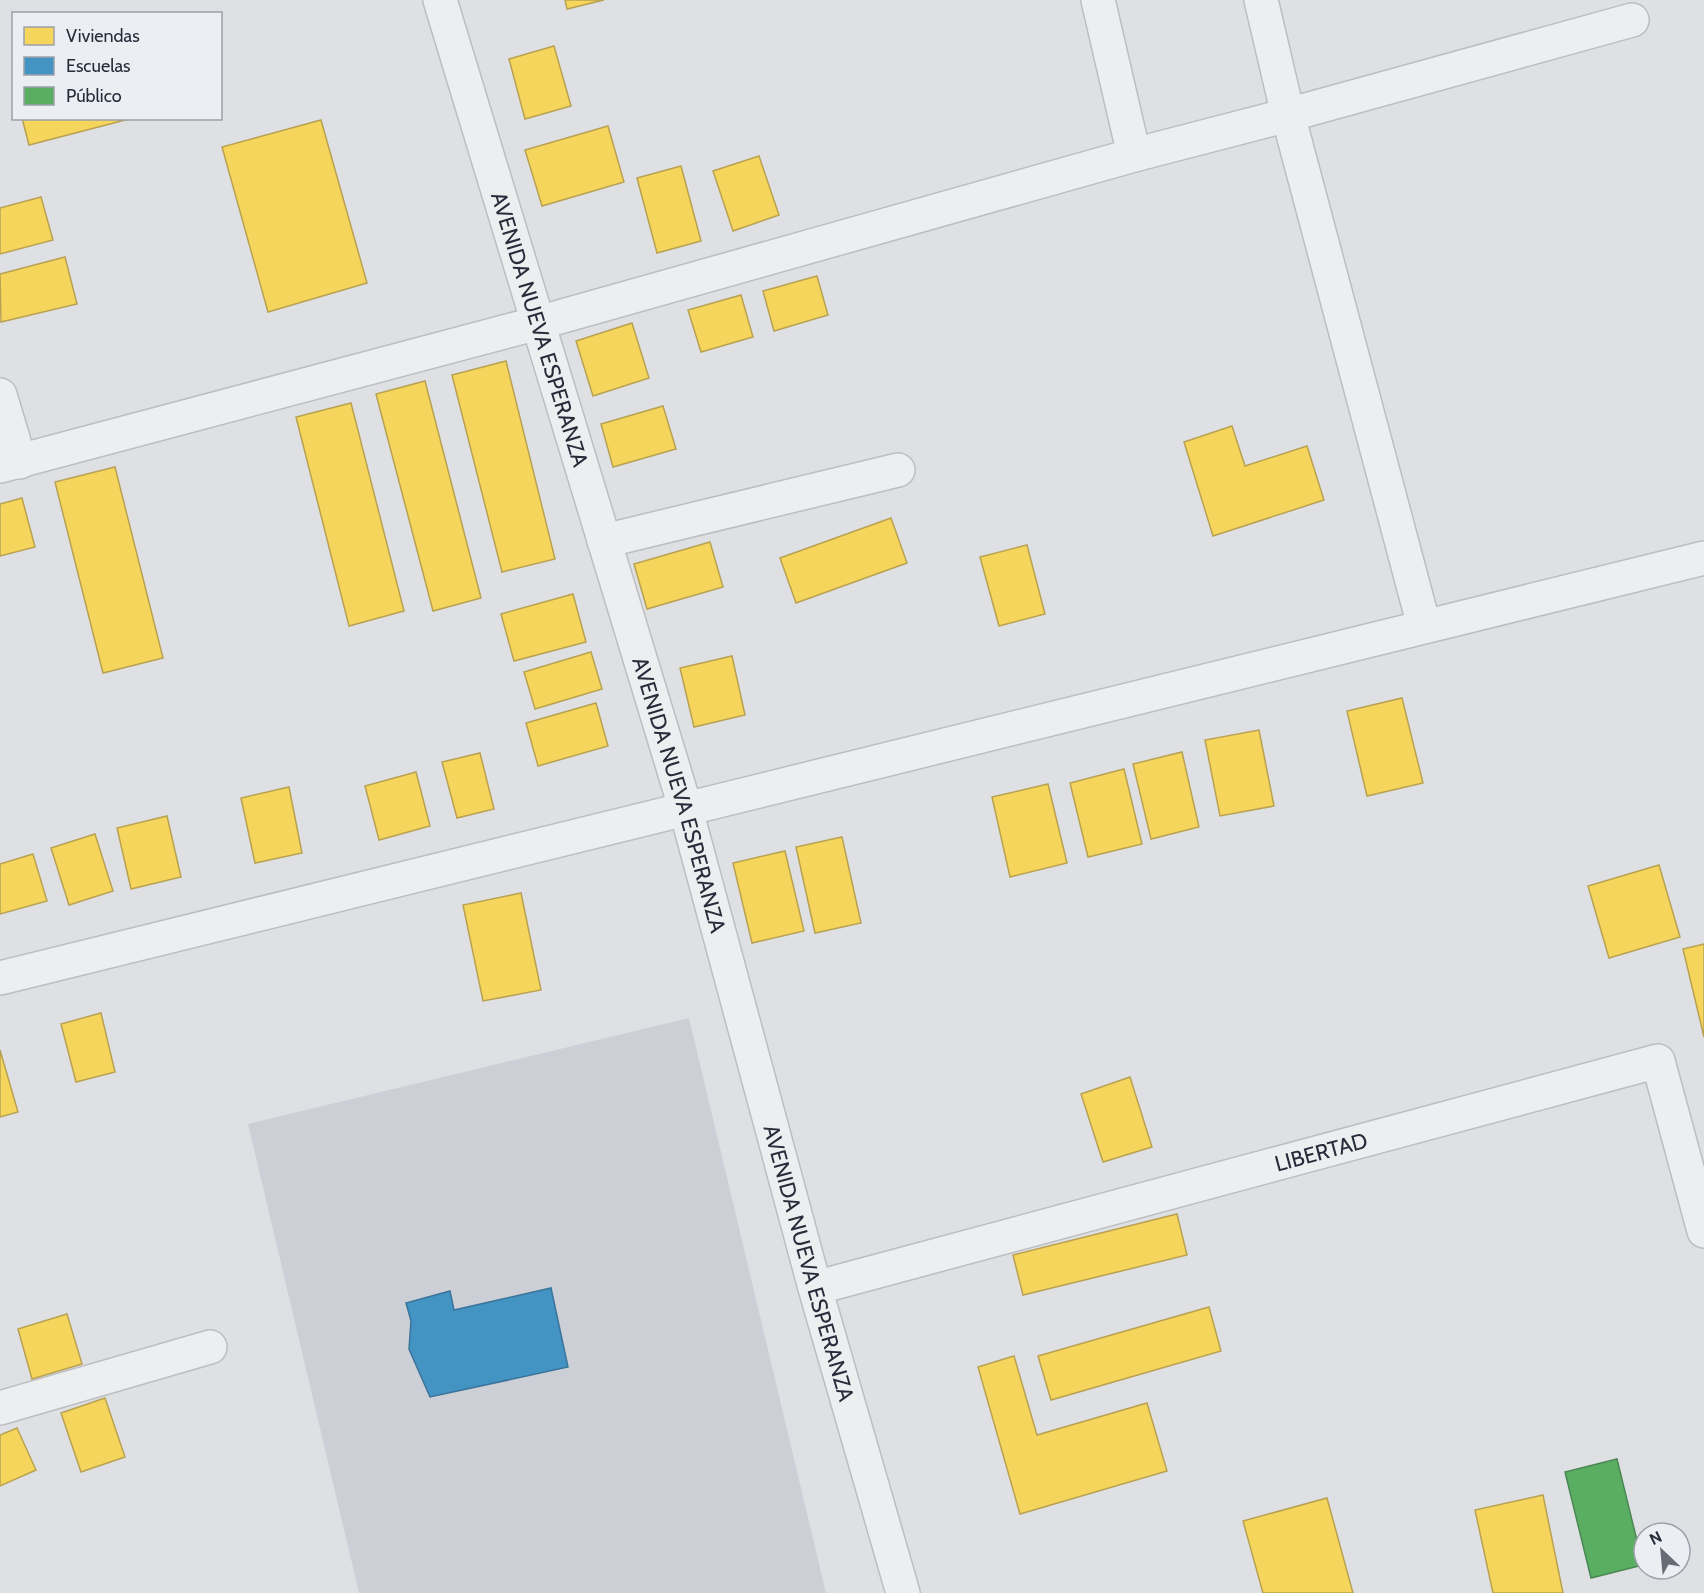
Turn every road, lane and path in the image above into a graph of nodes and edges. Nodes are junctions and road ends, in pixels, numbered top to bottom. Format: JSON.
{"nodes":[{"id":1,"x":440,"y":0,"type":"edge"},
{"id":2,"x":1098,"y":0,"type":"edge"},
{"id":3,"x":1261,"y":0,"type":"edge"},
{"id":4,"x":1632,"y":20,"type":"dead end"},
{"id":5,"x":1288,"y":116,"type":"junction"},
{"id":6,"x":1134,"y":155,"type":"junction"},
{"id":7,"x":538,"y":323,"type":"junction"},
{"id":8,"x":0,"y":395,"type":"edge"},
{"id":9,"x":10,"y":464,"type":"edge"},
{"id":10,"x":898,"y":470,"type":"dead end"},
{"id":11,"x":604,"y":541,"type":"junction"},
{"id":12,"x":1704,"y":558,"type":"edge"},
{"id":13,"x":1424,"y":626,"type":"junction"},
{"id":14,"x":686,"y":810,"type":"junction"},
{"id":15,"x":0,"y":978,"type":"edge"},
{"id":16,"x":1704,"y":1231,"type":"edge"},
{"id":17,"x":815,"y":1288,"type":"junction"},
{"id":18,"x":210,"y":1347,"type":"dead end"},
{"id":19,"x":0,"y":1408,"type":"edge"},
{"id":20,"x":903,"y":1593,"type":"edge"}],
"edges":[{"from":1,"to":7,"type":"street","name":"AVENIDA NUEVA ESPERANZA"},
{"from":2,"to":6,"type":"street"},
{"from":3,"to":5,"type":"street"},
{"from":4,"to":5,"type":"street"},
{"from":5,"to":6,"type":"street"},
{"from":5,"to":13,"type":"street"},
{"from":6,"to":7,"type":"street"},
{"from":7,"to":9,"type":"street"},
{"from":7,"to":11,"type":"street","name":"AVENIDA NUEVA ESPERANZA"},
{"from":8,"to":9,"type":"street"},
{"from":10,"to":11,"type":"street"},
{"from":11,"to":14,"type":"street","name":"AVENIDA NUEVA ESPERANZA"},
{"from":12,"to":13,"type":"street"},
{"from":13,"to":14,"type":"street"},
{"from":14,"to":15,"type":"street"},
{"from":14,"to":17,"type":"street","name":"AVENIDA NUEVA ESPERANZA"},
{"from":16,"to":17,"type":"street","name":"LIBERTAD"},
{"from":17,"to":20,"type":"street","name":"AVENIDA NUEVA ESPERANZA"},
{"from":18,"to":19,"type":"street"}]}
